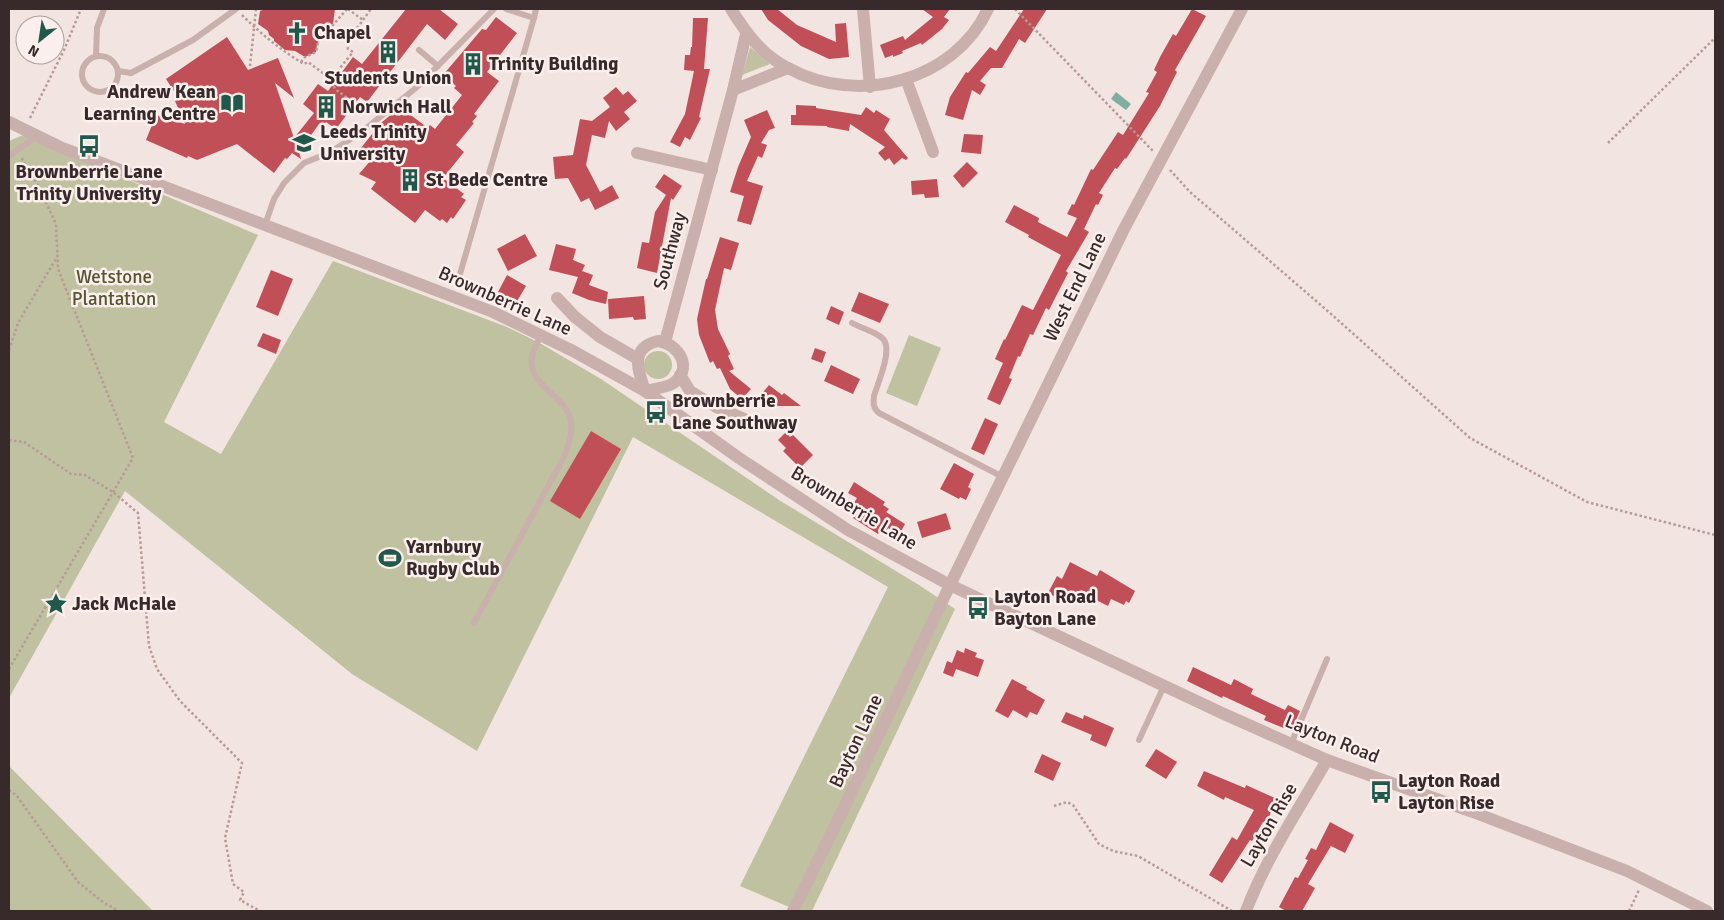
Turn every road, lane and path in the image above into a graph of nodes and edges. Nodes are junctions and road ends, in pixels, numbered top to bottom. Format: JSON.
{"nodes":[{"id":1,"x":81,"y":9,"type":"edge"},
{"id":2,"x":104,"y":9,"type":"edge"},
{"id":3,"x":236,"y":9,"type":"edge"},
{"id":4,"x":256,"y":9,"type":"edge"},
{"id":5,"x":348,"y":9,"type":"edge"},
{"id":6,"x":371,"y":9,"type":"edge"},
{"id":7,"x":494,"y":9,"type":"edge"},
{"id":8,"x":506,"y":9,"type":"edge"},
{"id":9,"x":536,"y":9,"type":"edge"},
{"id":10,"x":731,"y":9,"type":"edge"},
{"id":11,"x":863,"y":9,"type":"edge"},
{"id":12,"x":988,"y":9,"type":"edge"},
{"id":13,"x":1014,"y":9,"type":"edge"},
{"id":14,"x":1242,"y":9,"type":"edge"},
{"id":15,"x":534,"y":18,"type":"junction"},
{"id":16,"x":363,"y":20,"type":"junction"},
{"id":17,"x":254,"y":26,"type":"junction"},
{"id":18,"x":746,"y":34,"type":"junction"},
{"id":19,"x":1715,"y":38,"type":"edge"},
{"id":20,"x":419,"y":50,"type":"dead end"},
{"id":21,"x":96,"y":55,"type":"junction"},
{"id":22,"x":301,"y":62,"type":"junction"},
{"id":23,"x":250,"y":66,"type":"dead end"},
{"id":24,"x":438,"y":66,"type":"junction"},
{"id":25,"x":788,"y":68,"type":"junction"},
{"id":26,"x":118,"y":72,"type":"junction"},
{"id":27,"x":331,"y":79,"type":"junction"},
{"id":28,"x":906,"y":79,"type":"junction"},
{"id":29,"x":870,"y":87,"type":"junction"},
{"id":30,"x":733,"y":90,"type":"junction"},
{"id":31,"x":377,"y":119,"type":"junction"},
{"id":32,"x":9,"y":122,"type":"edge"},
{"id":33,"x":24,"y":129,"type":"junction"},
{"id":34,"x":37,"y":136,"type":"junction"},
{"id":35,"x":1608,"y":143,"type":"dead end"},
{"id":36,"x":21,"y":147,"type":"junction"},
{"id":37,"x":933,"y":152,"type":"dead end"},
{"id":38,"x":638,"y":153,"type":"dead end"},
{"id":39,"x":9,"y":156,"type":"edge"},
{"id":40,"x":1162,"y":159,"type":"junction"},
{"id":41,"x":712,"y":170,"type":"junction"},
{"id":42,"x":265,"y":225,"type":"junction"},
{"id":43,"x":58,"y":256,"type":"junction"},
{"id":44,"x":460,"y":274,"type":"dead end"},
{"id":45,"x":556,"y":298,"type":"dead end"},
{"id":46,"x":852,"y":323,"type":"dead end"},
{"id":47,"x":540,"y":335,"type":"junction"},
{"id":48,"x":665,"y":342,"type":"junction"},
{"id":49,"x":9,"y":350,"type":"edge"},
{"id":50,"x":638,"y":359,"type":"junction"},
{"id":51,"x":680,"y":375,"type":"junction"},
{"id":52,"x":645,"y":391,"type":"junction"},
{"id":53,"x":754,"y":423,"type":"dead end"},
{"id":54,"x":9,"y":440,"type":"edge"},
{"id":55,"x":1003,"y":477,"type":"junction"},
{"id":56,"x":112,"y":492,"type":"junction"},
{"id":57,"x":1715,"y":535,"type":"edge"},
{"id":58,"x":950,"y":585,"type":"junction"},
{"id":59,"x":474,"y":623,"type":"dead end"},
{"id":60,"x":1327,"y":659,"type":"dead end"},
{"id":61,"x":9,"y":669,"type":"edge"},
{"id":62,"x":1164,"y":686,"type":"junction"},
{"id":63,"x":1139,"y":740,"type":"dead end"},
{"id":64,"x":1291,"y":744,"type":"junction"},
{"id":65,"x":1327,"y":760,"type":"junction"},
{"id":66,"x":9,"y":790,"type":"edge"},
{"id":67,"x":1054,"y":806,"type":"dead end"},
{"id":68,"x":1644,"y":879,"type":"junction"},
{"id":69,"x":119,"y":911,"type":"edge"},
{"id":70,"x":260,"y":911,"type":"edge"},
{"id":71,"x":793,"y":911,"type":"edge"},
{"id":72,"x":1232,"y":911,"type":"edge"},
{"id":73,"x":1246,"y":911,"type":"edge"},
{"id":74,"x":1629,"y":911,"type":"edge"},
{"id":75,"x":1707,"y":911,"type":"edge"}],
"edges":[{"from":1,"to":33,"type":"path"},
{"from":2,"to":21,"type":"lane"},
{"from":3,"to":17,"type":"path"},
{"from":3,"to":26,"type":"lane"},
{"from":4,"to":17,"type":"path"},
{"from":5,"to":16,"type":"path"},
{"from":5,"to":22,"type":"path"},
{"from":6,"to":16,"type":"path"},
{"from":7,"to":24,"type":"lane"},
{"from":8,"to":15,"type":"lane"},
{"from":9,"to":15,"type":"lane"},
{"from":10,"to":18,"type":"street"},
{"from":11,"to":29,"type":"street"},
{"from":12,"to":28,"type":"street"},
{"from":13,"to":40,"type":"path"},
{"from":14,"to":40,"type":"street","name":"West End Lane"},
{"from":15,"to":44,"type":"lane"},
{"from":16,"to":27,"type":"path"},
{"from":17,"to":22,"type":"path"},
{"from":17,"to":23,"type":"path"},
{"from":18,"to":25,"type":"street"},
{"from":18,"to":30,"type":"street","name":"Southway"},
{"from":19,"to":35,"type":"path"},
{"from":20,"to":24,"type":"lane"},
{"from":21,"to":26,"type":"lane"},
{"from":21,"to":26,"type":"lane"},
{"from":22,"to":27,"type":"path"},
{"from":24,"to":31,"type":"lane"},
{"from":25,"to":29,"type":"street"},
{"from":25,"to":30,"type":"street"},
{"from":27,"to":31,"type":"path"},
{"from":28,"to":29,"type":"street"},
{"from":28,"to":37,"type":"street"},
{"from":30,"to":41,"type":"street","name":"Southway"},
{"from":31,"to":42,"type":"lane"},
{"from":32,"to":33,"type":"street","name":"Brownberrie Lane"},
{"from":33,"to":34,"type":"street","name":"Brownberrie Lane"},
{"from":34,"to":36,"type":"lane"},
{"from":34,"to":42,"type":"street","name":"Brownberrie Lane"},
{"from":36,"to":39,"type":"lane"},
{"from":36,"to":43,"type":"path"},
{"from":38,"to":41,"type":"street"},
{"from":40,"to":55,"type":"street","name":"West End Lane"},
{"from":40,"to":57,"type":"path"},
{"from":41,"to":48,"type":"street","name":"Southway"},
{"from":42,"to":47,"type":"street","name":"Brownberrie Lane"},
{"from":43,"to":49,"type":"path"},
{"from":43,"to":56,"type":"path"},
{"from":45,"to":50,"type":"street"},
{"from":46,"to":55,"type":"lane"},
{"from":47,"to":52,"type":"street","name":"Brownberrie Lane"},
{"from":47,"to":59,"type":"lane"},
{"from":48,"to":50,"type":"street"},
{"from":48,"to":51,"type":"street"},
{"from":50,"to":52,"type":"street"},
{"from":51,"to":52,"type":"street"},
{"from":51,"to":53,"type":"street"},
{"from":52,"to":58,"type":"street","name":"Brownberrie Lane"},
{"from":54,"to":56,"type":"path"},
{"from":55,"to":58,"type":"street","name":"West End Lane"},
{"from":56,"to":61,"type":"path"},
{"from":56,"to":70,"type":"path"},
{"from":58,"to":62,"type":"street","name":"Layton Road"},
{"from":58,"to":71,"type":"street","name":"Bayton Lane"},
{"from":60,"to":64,"type":"lane"},
{"from":62,"to":63,"type":"lane"},
{"from":62,"to":64,"type":"street","name":"Layton Road"},
{"from":64,"to":65,"type":"street","name":"Layton Road"},
{"from":65,"to":68,"type":"street","name":"Layton Road"},
{"from":65,"to":73,"type":"street","name":"Layton Rise"},
{"from":66,"to":69,"type":"path"},
{"from":67,"to":72,"type":"path"},
{"from":68,"to":74,"type":"path"},
{"from":68,"to":75,"type":"street","name":"Layton Road"}]}
